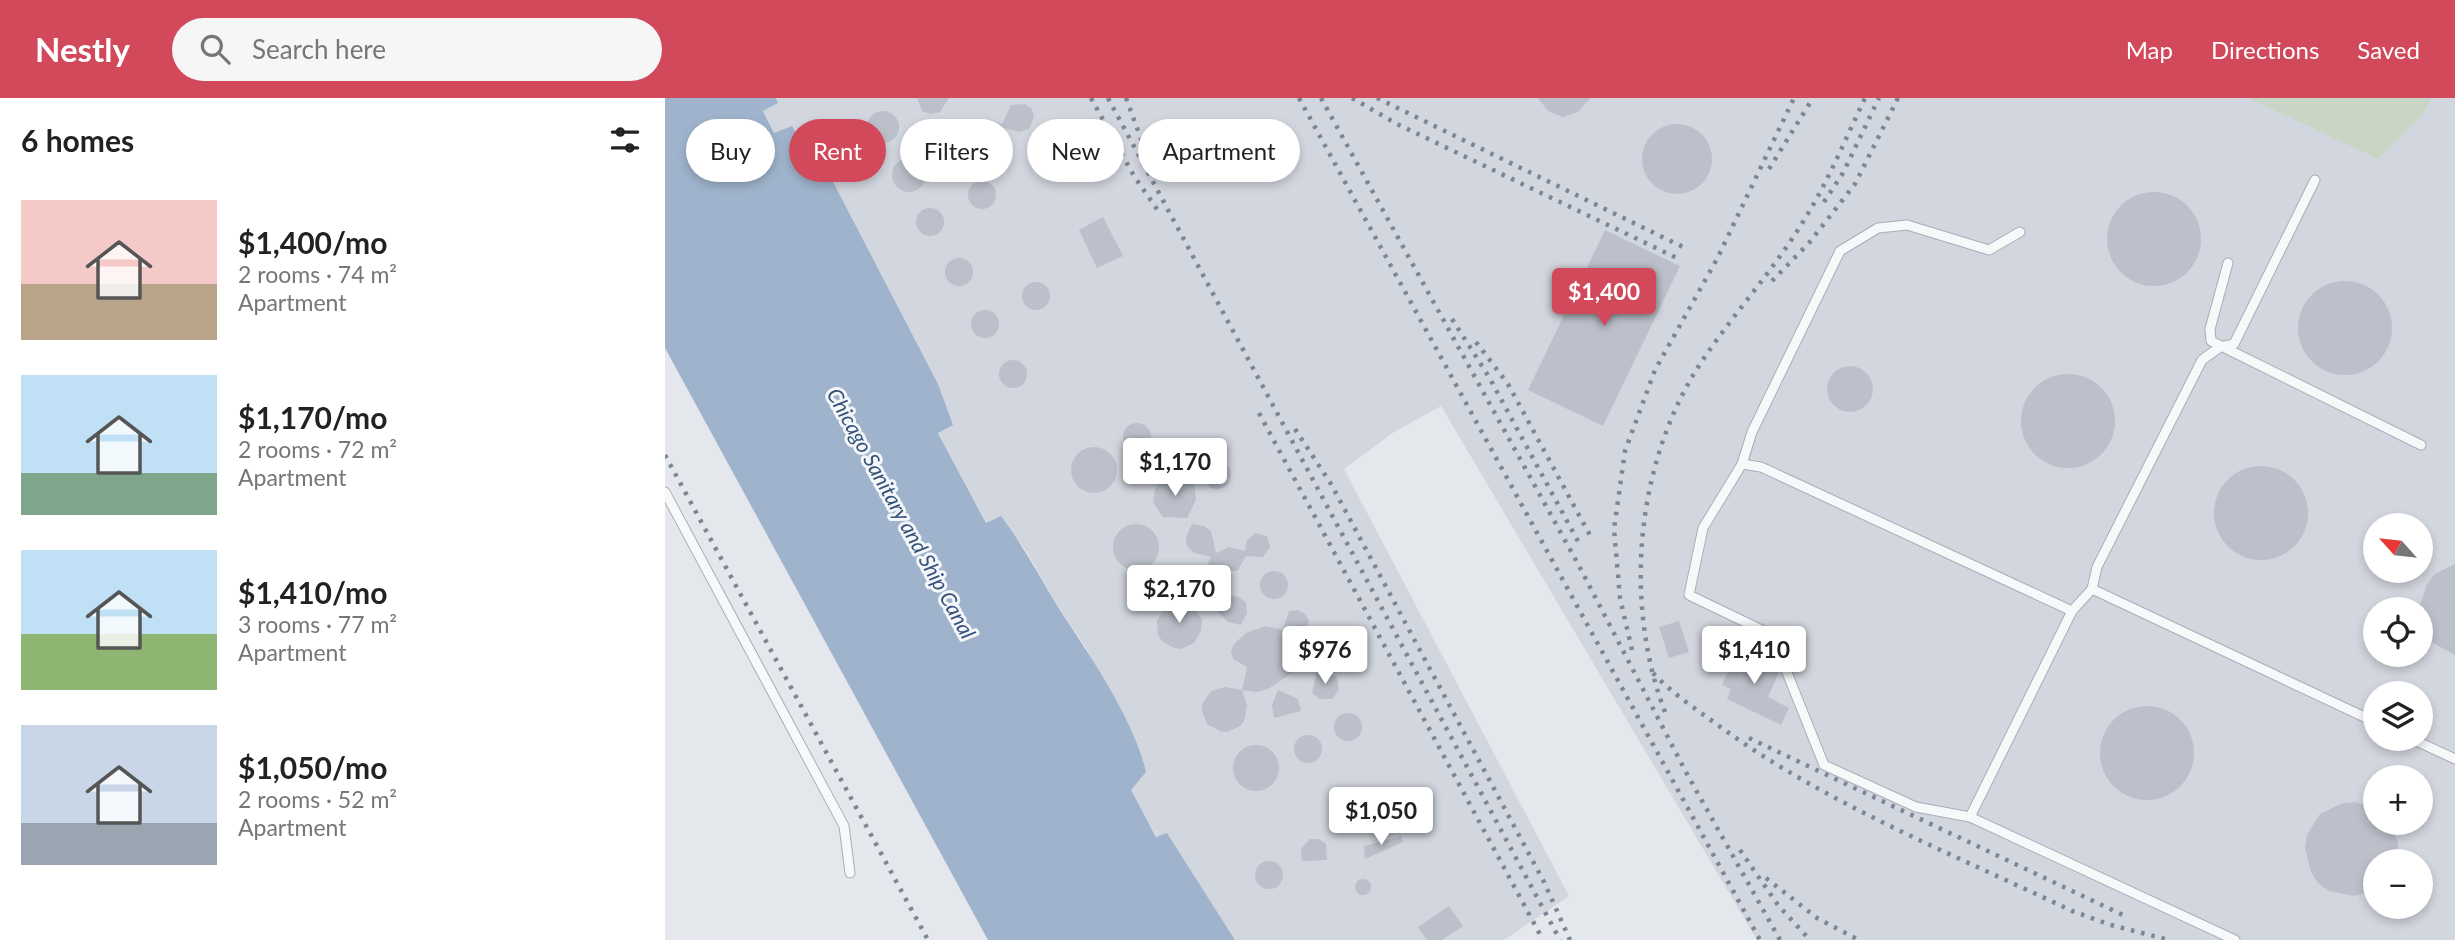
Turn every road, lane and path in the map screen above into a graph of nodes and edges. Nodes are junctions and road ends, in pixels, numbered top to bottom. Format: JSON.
{"nodes":[{"id":1,"x":2315,"y":180,"type":"dead end"},
{"id":2,"x":2019,"y":232,"type":"dead end"},
{"id":3,"x":2228,"y":263,"type":"dead end"},
{"id":4,"x":2220,"y":348,"type":"junction"},
{"id":5,"x":2421,"y":445,"type":"dead end"},
{"id":6,"x":1742,"y":464,"type":"junction"},
{"id":7,"x":665,"y":492,"type":"edge"},
{"id":8,"x":2092,"y":589,"type":"junction"},
{"id":9,"x":2072,"y":611,"type":"junction"},
{"id":10,"x":2363,"y":716,"type":"edge"},
{"id":11,"x":2433,"y":749,"type":"edge"},
{"id":12,"x":2455,"y":759,"type":"edge"},
{"id":13,"x":1971,"y":817,"type":"junction"},
{"id":14,"x":850,"y":873,"type":"dead end"},
{"id":15,"x":2235,"y":940,"type":"edge"}],
"edges":[{"from":1,"to":4,"type":"lane"},
{"from":2,"to":6,"type":"lane"},
{"from":3,"to":4,"type":"lane"},
{"from":4,"to":5,"type":"lane"},
{"from":4,"to":8,"type":"lane"},
{"from":6,"to":9,"type":"lane"},
{"from":6,"to":13,"type":"lane"},
{"from":7,"to":14,"type":"lane"},
{"from":8,"to":9,"type":"lane"},
{"from":8,"to":10,"type":"lane"},
{"from":9,"to":13,"type":"lane"},
{"from":11,"to":12,"type":"lane"},
{"from":13,"to":15,"type":"lane"}]}
